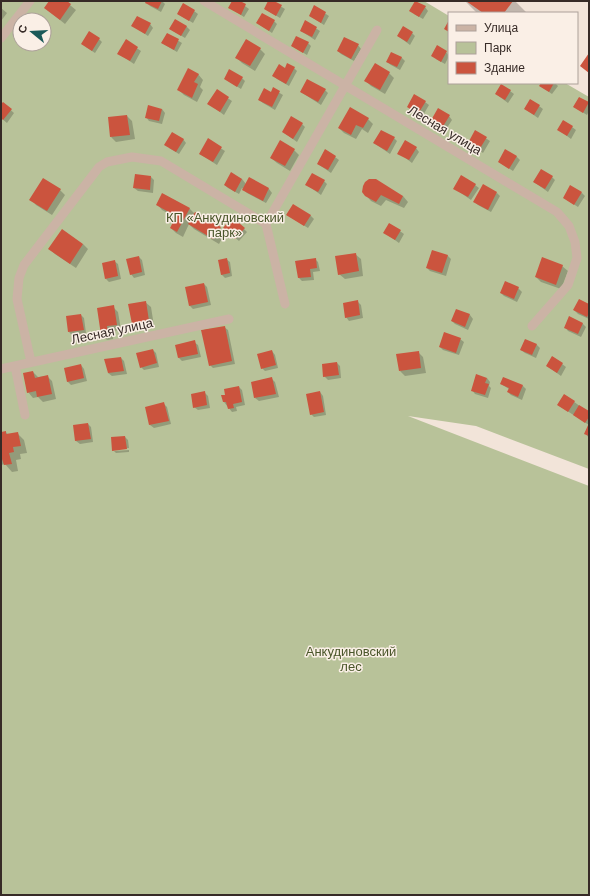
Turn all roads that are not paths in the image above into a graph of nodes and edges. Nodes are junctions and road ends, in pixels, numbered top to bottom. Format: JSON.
{"nodes":[{"id":1,"x":30,"y":1,"type":"edge"},
{"id":2,"x":204,"y":1,"type":"edge"},
{"id":3,"x":377,"y":30,"type":"dead end"},
{"id":4,"x":1,"y":38,"type":"edge"},
{"id":5,"x":345,"y":86,"type":"junction"},
{"id":6,"x":266,"y":224,"type":"junction"},
{"id":7,"x":285,"y":304,"type":"dead end"},
{"id":8,"x":229,"y":319,"type":"dead end"},
{"id":9,"x":532,"y":326,"type":"dead end"},
{"id":10,"x":31,"y":362,"type":"junction"},
{"id":11,"x":15,"y":366,"type":"junction"},
{"id":12,"x":1,"y":369,"type":"edge"},
{"id":13,"x":24,"y":415,"type":"dead end"}],
"edges":[{"from":1,"to":4,"type":"street"},
{"from":2,"to":5,"type":"street","name":"Лесная улица"},
{"from":3,"to":5,"type":"street"},
{"from":5,"to":6,"type":"street"},
{"from":5,"to":9,"type":"street","name":"Лесная улица"},
{"from":6,"to":7,"type":"street"},
{"from":6,"to":10,"type":"street"},
{"from":8,"to":10,"type":"street","name":"Лесная улица"},
{"from":10,"to":11,"type":"street","name":"Лесная улица"},
{"from":11,"to":12,"type":"street","name":"Лесная улица"},
{"from":11,"to":13,"type":"street"}]}
